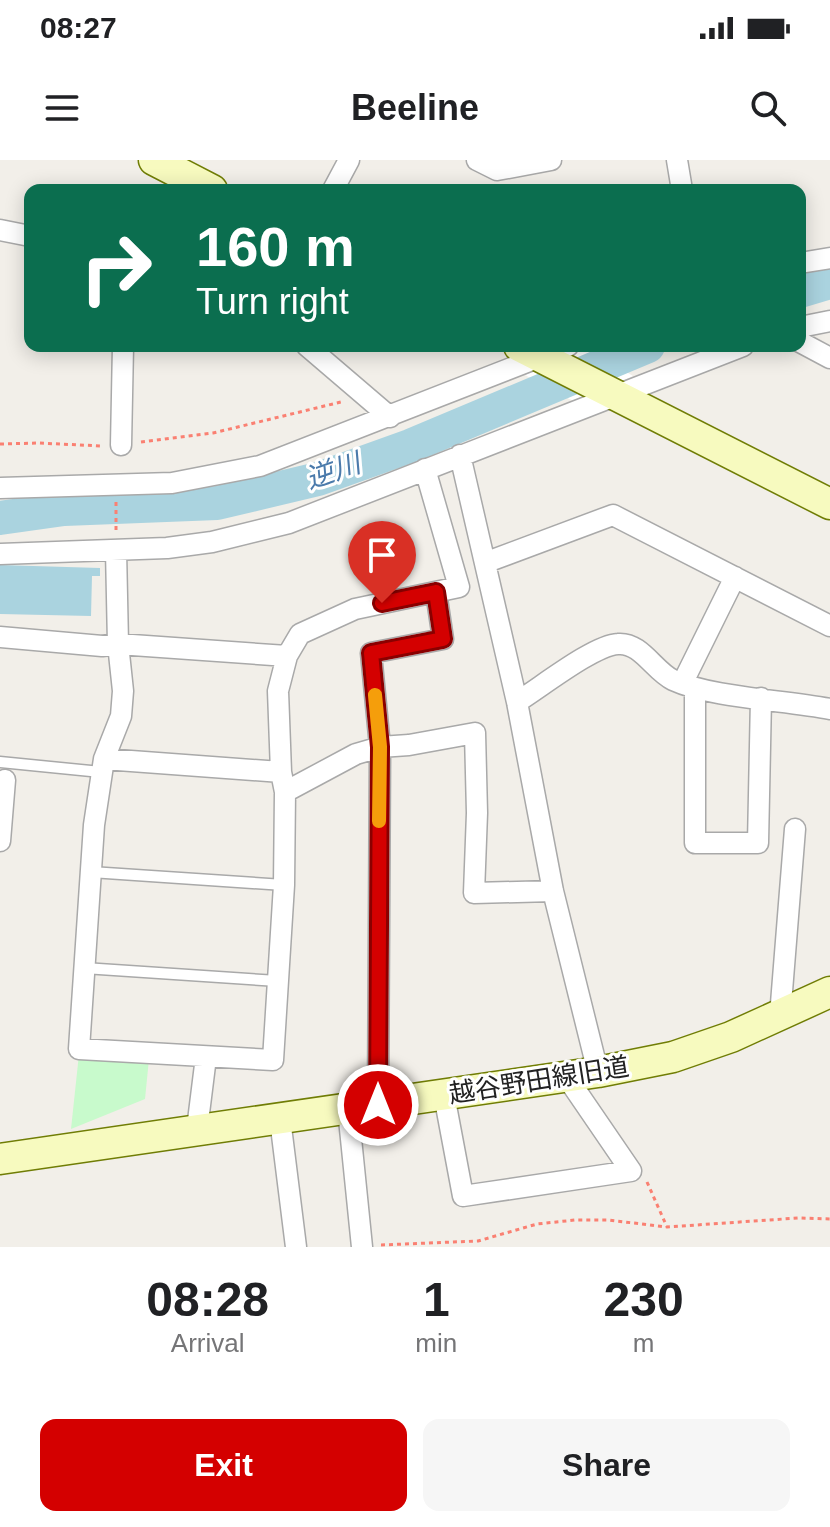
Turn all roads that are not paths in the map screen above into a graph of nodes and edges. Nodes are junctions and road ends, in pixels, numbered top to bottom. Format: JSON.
{"nodes":[{"id":1,"x":154,"y":160,"type":"edge"},
{"id":2,"x":349,"y":160,"type":"edge"},
{"id":3,"x":477,"y":160,"type":"edge"},
{"id":4,"x":551,"y":160,"type":"edge"},
{"id":5,"x":677,"y":160,"type":"edge"},
{"id":6,"x":498,"y":165,"type":"edge"},
{"id":7,"x":200,"y":184,"type":"edge"},
{"id":8,"x":336,"y":184,"type":"edge"},
{"id":9,"x":681,"y":184,"type":"edge"},
{"id":10,"x":0,"y":230,"type":"edge"},
{"id":11,"x":24,"y":235,"type":"edge"},
{"id":12,"x":830,"y":258,"type":"edge"},
{"id":13,"x":806,"y":262,"type":"edge"},
{"id":14,"x":830,"y":321,"type":"edge"},
{"id":15,"x":806,"y":326,"type":"edge"},
{"id":16,"x":806,"y":345,"type":"edge"},
{"id":17,"x":123,"y":352,"type":"edge"},
{"id":18,"x":314,"y":352,"type":"edge"},
{"id":19,"x":726,"y":352,"type":"edge"},
{"id":20,"x":545,"y":353,"type":"edge"},
{"id":21,"x":830,"y":358,"type":"edge"},
{"id":22,"x":608,"y":393,"type":"junction"},
{"id":23,"x":390,"y":417,"type":"junction"},
{"id":24,"x":121,"y":445,"type":"road end"},
{"id":25,"x":460,"y":455,"type":"junction"},
{"id":26,"x":425,"y":469,"type":"junction"},
{"id":27,"x":0,"y":488,"type":"edge"},
{"id":28,"x":830,"y":504,"type":"edge"},
{"id":29,"x":116,"y":544,"type":"junction"},
{"id":30,"x":0,"y":554,"type":"edge"},
{"id":31,"x":487,"y":562,"type":"junction"},
{"id":32,"x":735,"y":577,"type":"junction"},
{"id":33,"x":436,"y":592,"type":"junction"},
{"id":34,"x":830,"y":626,"type":"edge"},
{"id":35,"x":0,"y":637,"type":"edge"},
{"id":36,"x":118,"y":644,"type":"junction"},
{"id":37,"x":287,"y":656,"type":"junction"},
{"id":38,"x":689,"y":685,"type":"junction"},
{"id":39,"x":761,"y":698,"type":"junction"},
{"id":40,"x":517,"y":702,"type":"junction"},
{"id":41,"x":830,"y":709,"type":"edge"},
{"id":42,"x":380,"y":747,"type":"junction"},
{"id":43,"x":102,"y":766,"type":"junction"},
{"id":44,"x":2,"y":771,"type":"edge"},
{"id":45,"x":283,"y":782,"type":"junction"},
{"id":46,"x":795,"y":829,"type":"dead end"},
{"id":47,"x":0,"y":841,"type":"edge"},
{"id":48,"x":91,"y":872,"type":"junction"},
{"id":49,"x":284,"y":885,"type":"junction"},
{"id":50,"x":553,"y":891,"type":"junction"},
{"id":51,"x":84,"y":968,"type":"junction"},
{"id":52,"x":278,"y":981,"type":"junction"},
{"id":53,"x":830,"y":992,"type":"edge"},
{"id":54,"x":780,"y":1016,"type":"junction"},
{"id":55,"x":206,"y":1057,"type":"junction"},
{"id":56,"x":598,"y":1072,"type":"junction"},
{"id":57,"x":566,"y":1076,"type":"junction"},
{"id":58,"x":444,"y":1095,"type":"junction"},
{"id":59,"x":378,"y":1105,"type":"junction"},
{"id":60,"x":348,"y":1109,"type":"junction"},
{"id":61,"x":280,"y":1119,"type":"junction"},
{"id":62,"x":197,"y":1129,"type":"junction"},
{"id":63,"x":0,"y":1159,"type":"edge"},
{"id":64,"x":296,"y":1247,"type":"edge"},
{"id":65,"x":362,"y":1247,"type":"edge"}],
"edges":[{"from":1,"to":7,"type":"street"},
{"from":2,"to":8,"type":"street"},
{"from":3,"to":6,"type":"street"},
{"from":4,"to":6,"type":"street"},
{"from":5,"to":9,"type":"street"},
{"from":10,"to":11,"type":"street"},
{"from":12,"to":13,"type":"street"},
{"from":14,"to":15,"type":"street"},
{"from":16,"to":21,"type":"street"},
{"from":17,"to":24,"type":"street"},
{"from":18,"to":23,"type":"street"},
{"from":19,"to":22,"type":"street"},
{"from":20,"to":22,"type":"street"},
{"from":20,"to":23,"type":"street"},
{"from":22,"to":25,"type":"street"},
{"from":22,"to":28,"type":"street"},
{"from":23,"to":27,"type":"street"},
{"from":25,"to":26,"type":"street"},
{"from":25,"to":31,"type":"street"},
{"from":26,"to":29,"type":"street"},
{"from":26,"to":33,"type":"street"},
{"from":29,"to":30,"type":"street"},
{"from":29,"to":36,"type":"street"},
{"from":31,"to":32,"type":"street"},
{"from":31,"to":40,"type":"street"},
{"from":32,"to":34,"type":"street"},
{"from":32,"to":38,"type":"street"},
{"from":33,"to":37,"type":"street"},
{"from":33,"to":42,"type":"street"},
{"from":35,"to":36,"type":"street"},
{"from":36,"to":37,"type":"street"},
{"from":36,"to":43,"type":"street"},
{"from":37,"to":45,"type":"street"},
{"from":38,"to":39,"type":"street"},
{"from":38,"to":39,"type":"street"},
{"from":38,"to":40,"type":"street"},
{"from":39,"to":41,"type":"street"},
{"from":40,"to":50,"type":"street"},
{"from":42,"to":45,"type":"street"},
{"from":42,"to":50,"type":"street"},
{"from":42,"to":59,"type":"street"},
{"from":43,"to":44,"type":"lane"},
{"from":43,"to":45,"type":"street"},
{"from":43,"to":48,"type":"street"},
{"from":44,"to":47,"type":"street"},
{"from":45,"to":49,"type":"street"},
{"from":46,"to":54,"type":"street"},
{"from":48,"to":49,"type":"lane"},
{"from":48,"to":51,"type":"street"},
{"from":49,"to":52,"type":"street"},
{"from":50,"to":56,"type":"street"},
{"from":51,"to":52,"type":"lane"},
{"from":51,"to":55,"type":"street"},
{"from":52,"to":55,"type":"street"},
{"from":53,"to":54,"type":"street","name":"越谷野田線旧道"},
{"from":54,"to":56,"type":"street","name":"越谷野田線旧道"},
{"from":55,"to":62,"type":"street"},
{"from":56,"to":57,"type":"street","name":"越谷野田線旧道"},
{"from":57,"to":58,"type":"street","name":"越谷野田線旧道"},
{"from":57,"to":58,"type":"street"},
{"from":58,"to":59,"type":"street","name":"越谷野田線旧道"},
{"from":59,"to":60,"type":"street","name":"越谷野田線旧道"},
{"from":60,"to":61,"type":"street","name":"越谷野田線旧道"},
{"from":60,"to":65,"type":"street"},
{"from":61,"to":62,"type":"street","name":"越谷野田線旧道"},
{"from":61,"to":64,"type":"street"},
{"from":62,"to":63,"type":"street","name":"越谷野田線旧道"}]}
